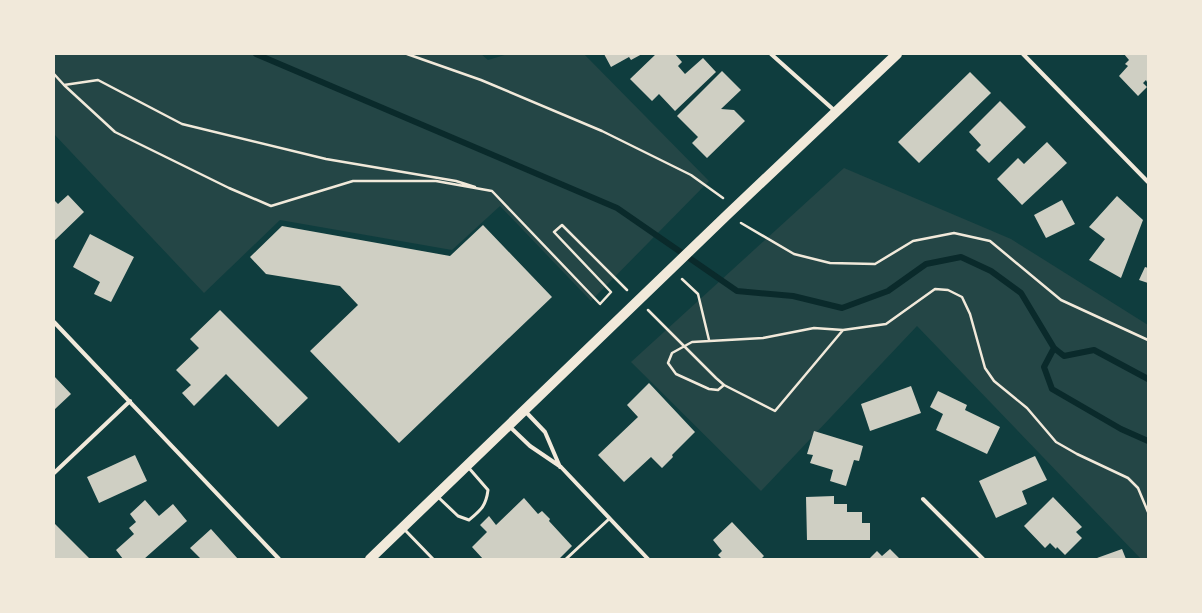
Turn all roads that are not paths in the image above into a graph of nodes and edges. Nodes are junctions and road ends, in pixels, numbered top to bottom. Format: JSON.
{"nodes":[{"id":1,"x":771,"y":54,"type":"edge"},
{"id":2,"x":897,"y":54,"type":"edge"},
{"id":3,"x":1023,"y":54,"type":"edge"},
{"id":4,"x":836,"y":112,"type":"junction"},
{"id":5,"x":1148,"y":182,"type":"edge"},
{"id":6,"x":54,"y":322,"type":"edge"},
{"id":7,"x":130,"y":401,"type":"junction"},
{"id":8,"x":525,"y":410,"type":"junction"},
{"id":9,"x":509,"y":426,"type":"junction"},
{"id":10,"x":467,"y":465,"type":"junction"},
{"id":11,"x":561,"y":467,"type":"junction"},
{"id":12,"x":54,"y":473,"type":"edge"},
{"id":13,"x":435,"y":495,"type":"junction"},
{"id":14,"x":923,"y":499,"type":"dead end"},
{"id":15,"x":609,"y":518,"type":"junction"},
{"id":16,"x":402,"y":527,"type":"junction"},
{"id":17,"x":279,"y":559,"type":"edge"},
{"id":18,"x":370,"y":559,"type":"edge"},
{"id":19,"x":433,"y":559,"type":"edge"},
{"id":20,"x":566,"y":559,"type":"edge"},
{"id":21,"x":648,"y":559,"type":"edge"},
{"id":22,"x":983,"y":559,"type":"edge"}],
"edges":[{"from":1,"to":4,"type":"street"},
{"from":2,"to":4,"type":"main road"},
{"from":3,"to":5,"type":"street"},
{"from":4,"to":8,"type":"main road"},
{"from":6,"to":7,"type":"street"},
{"from":7,"to":12,"type":"street"},
{"from":7,"to":17,"type":"street"},
{"from":8,"to":9,"type":"main road"},
{"from":8,"to":11,"type":"street"},
{"from":9,"to":10,"type":"main road"},
{"from":9,"to":11,"type":"street"},
{"from":10,"to":13,"type":"main road"},
{"from":10,"to":13,"type":"lane"},
{"from":11,"to":15,"type":"street"},
{"from":13,"to":16,"type":"main road"},
{"from":14,"to":22,"type":"street"},
{"from":15,"to":20,"type":"lane"},
{"from":15,"to":21,"type":"street"},
{"from":16,"to":18,"type":"main road"},
{"from":16,"to":19,"type":"lane"}]}
